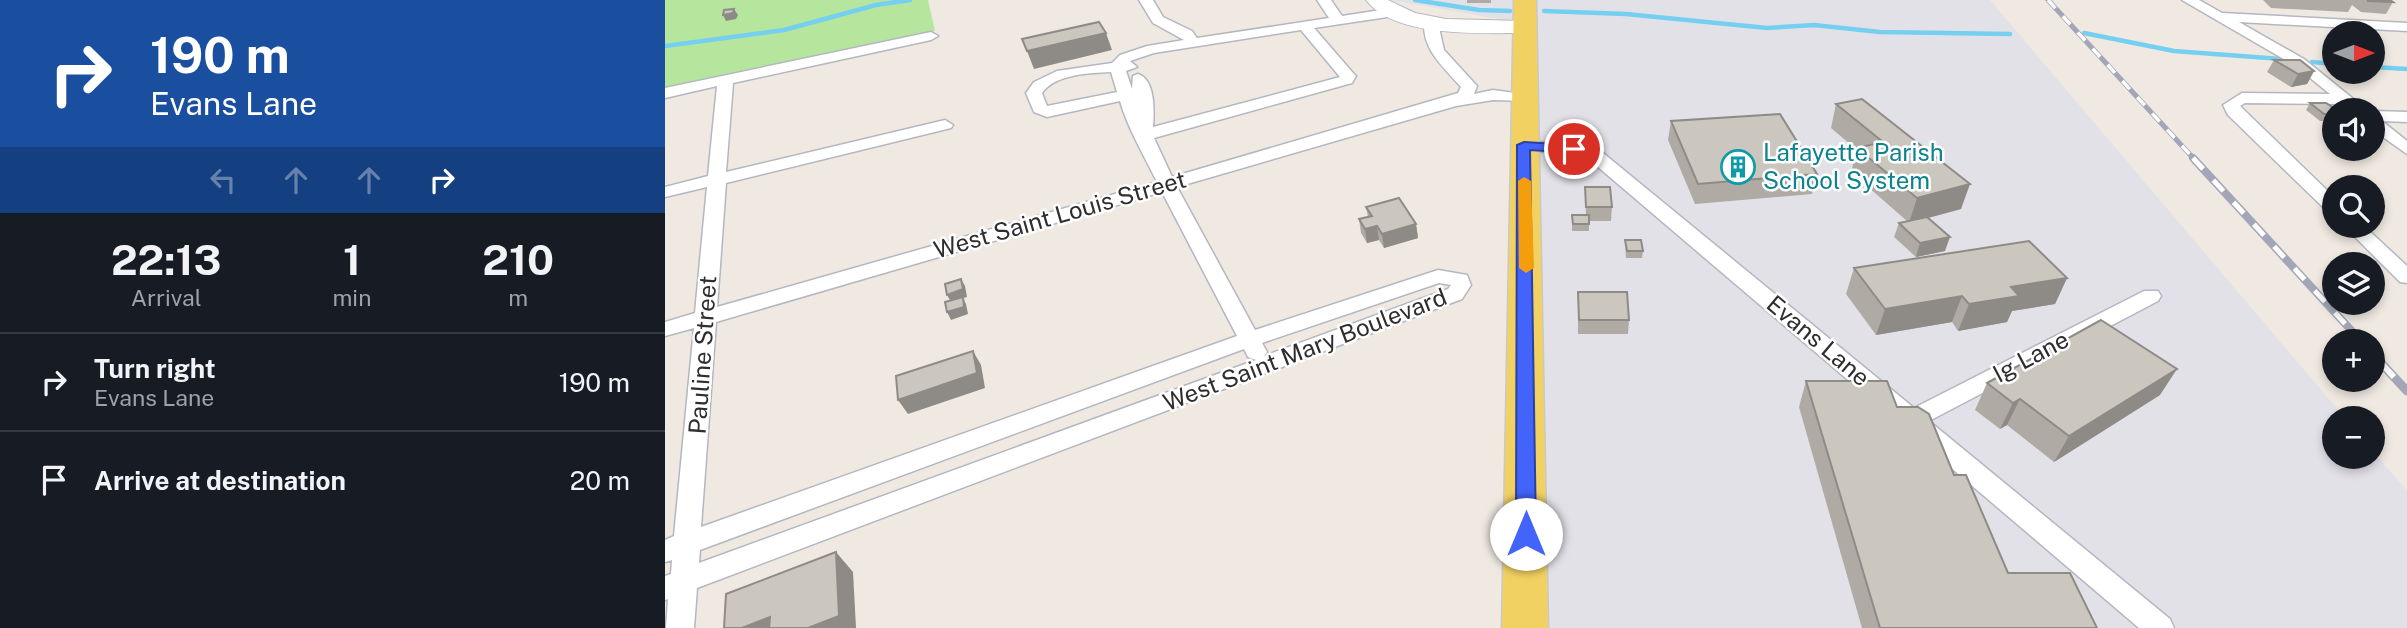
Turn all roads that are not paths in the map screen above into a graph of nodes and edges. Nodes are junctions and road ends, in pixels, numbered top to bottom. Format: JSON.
{"nodes":[{"id":1,"x":1146,"y":0,"type":"edge"},
{"id":2,"x":1324,"y":0,"type":"edge"},
{"id":3,"x":1375,"y":0,"type":"edge"},
{"id":4,"x":1525,"y":0,"type":"edge"},
{"id":5,"x":2189,"y":0,"type":"edge"},
{"id":6,"x":1394,"y":12,"type":"junction"},
{"id":7,"x":2216,"y":18,"type":"junction"},
{"id":8,"x":1337,"y":19,"type":"junction"},
{"id":9,"x":1431,"y":23,"type":"junction"},
{"id":10,"x":1304,"y":25,"type":"junction"},
{"id":11,"x":1523,"y":27,"type":"junction"},
{"id":12,"x":2407,"y":27,"type":"edge"},
{"id":13,"x":931,"y":36,"type":"dead end"},
{"id":14,"x":1193,"y":43,"type":"junction"},
{"id":15,"x":1117,"y":66,"type":"junction"},
{"id":16,"x":1139,"y":68,"type":"junction"},
{"id":17,"x":725,"y":81,"type":"junction"},
{"id":18,"x":1142,"y":92,"type":"junction"},
{"id":19,"x":665,"y":93,"type":"edge"},
{"id":20,"x":1125,"y":96,"type":"junction"},
{"id":21,"x":1523,"y":98,"type":"junction"},
{"id":22,"x":2345,"y":98,"type":"edge"},
{"id":23,"x":2322,"y":99,"type":"edge"},
{"id":24,"x":1454,"y":102,"type":"junction"},
{"id":25,"x":2407,"y":117,"type":"edge"},
{"id":26,"x":2385,"y":118,"type":"edge"},
{"id":27,"x":945,"y":125,"type":"dead end"},
{"id":28,"x":2385,"y":130,"type":"edge"},
{"id":29,"x":1144,"y":135,"type":"junction"},
{"id":30,"x":1524,"y":145,"type":"junction"},
{"id":31,"x":2407,"y":149,"type":"edge"},
{"id":32,"x":717,"y":179,"type":"junction"},
{"id":33,"x":1167,"y":185,"type":"junction"},
{"id":34,"x":665,"y":192,"type":"edge"},
{"id":35,"x":2322,"y":196,"type":"edge"},
{"id":36,"x":2366,"y":238,"type":"edge"},
{"id":37,"x":2407,"y":276,"type":"edge"},
{"id":38,"x":2151,"y":296,"type":"dead end"},
{"id":39,"x":705,"y":317,"type":"junction"},
{"id":40,"x":665,"y":329,"type":"edge"},
{"id":41,"x":1250,"y":340,"type":"junction"},
{"id":42,"x":1264,"y":366,"type":"junction"},
{"id":43,"x":1913,"y":419,"type":"junction"},
{"id":44,"x":688,"y":543,"type":"junction"},
{"id":45,"x":665,"y":551,"type":"edge"},
{"id":46,"x":674,"y":585,"type":"edge"},
{"id":47,"x":680,"y":628,"type":"edge"},
{"id":48,"x":1525,"y":628,"type":"edge"},
{"id":49,"x":2160,"y":628,"type":"edge"}],
"edges":[{"from":1,"to":14,"type":"street"},
{"from":2,"to":8,"type":"street"},
{"from":3,"to":6,"type":"street"},
{"from":4,"to":11,"type":"main road"},
{"from":5,"to":7,"type":"street"},
{"from":6,"to":8,"type":"street"},
{"from":6,"to":9,"type":"street"},
{"from":7,"to":12,"type":"street"},
{"from":7,"to":22,"type":"street"},
{"from":8,"to":10,"type":"street"},
{"from":9,"to":11,"type":"street"},
{"from":9,"to":24,"type":"street"},
{"from":10,"to":14,"type":"street"},
{"from":10,"to":29,"type":"street"},
{"from":11,"to":21,"type":"main road"},
{"from":13,"to":17,"type":"street"},
{"from":14,"to":15,"type":"street"},
{"from":14,"to":16,"type":"street"},
{"from":15,"to":16,"type":"street"},
{"from":15,"to":20,"type":"street"},
{"from":15,"to":20,"type":"street"},
{"from":16,"to":18,"type":"street"},
{"from":17,"to":19,"type":"street"},
{"from":17,"to":32,"type":"street","name":"Pauline Street"},
{"from":18,"to":20,"type":"street"},
{"from":18,"to":29,"type":"street"},
{"from":20,"to":29,"type":"street"},
{"from":21,"to":24,"type":"street","name":"West Saint Louis Street"},
{"from":21,"to":30,"type":"main road"},
{"from":23,"to":35,"type":"street"},
{"from":24,"to":33,"type":"street","name":"West Saint Louis Street"},
{"from":25,"to":26,"type":"street"},
{"from":27,"to":32,"type":"street"},
{"from":28,"to":31,"type":"street"},
{"from":29,"to":33,"type":"street"},
{"from":30,"to":43,"type":"street","name":"Evans Lane"},
{"from":30,"to":48,"type":"main road"},
{"from":32,"to":34,"type":"street"},
{"from":32,"to":39,"type":"street","name":"Pauline Street"},
{"from":33,"to":39,"type":"street","name":"West Saint Louis Street"},
{"from":33,"to":41,"type":"street"},
{"from":36,"to":37,"type":"street"},
{"from":38,"to":43,"type":"street","name":"Ig Lane"},
{"from":39,"to":40,"type":"street","name":"West Saint Louis Street"},
{"from":39,"to":44,"type":"street","name":"Pauline Street"},
{"from":41,"to":42,"type":"street"},
{"from":41,"to":42,"type":"street","name":"West Saint Mary Boulevard"},
{"from":41,"to":44,"type":"street","name":"West Saint Mary Boulevard"},
{"from":42,"to":46,"type":"street","name":"West Saint Mary Boulevard"},
{"from":43,"to":49,"type":"street","name":"Evans Lane"},
{"from":44,"to":45,"type":"street","name":"West Saint Mary Boulevard"},
{"from":44,"to":46,"type":"street","name":"Pauline Street"},
{"from":46,"to":47,"type":"street","name":"Pauline Street"}]}
